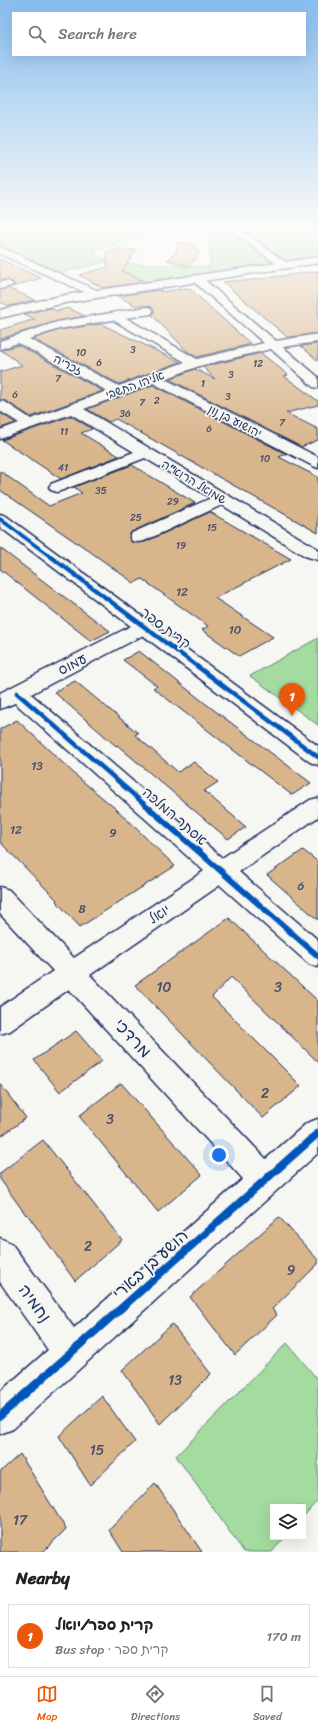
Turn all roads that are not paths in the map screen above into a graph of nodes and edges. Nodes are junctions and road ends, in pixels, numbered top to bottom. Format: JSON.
{"nodes":[{"id":1,"x":46,"y":302,"type":"edge"},
{"id":2,"x":224,"y":302,"type":"edge"},
{"id":3,"x":146,"y":311,"type":"dead end"},
{"id":4,"x":0,"y":314,"type":"edge"},
{"id":5,"x":114,"y":316,"type":"junction"},
{"id":6,"x":318,"y":338,"type":"edge"},
{"id":7,"x":19,"y":339,"type":"junction"},
{"id":8,"x":0,"y":345,"type":"edge"},
{"id":9,"x":273,"y":345,"type":"junction"},
{"id":10,"x":195,"y":363,"type":"junction"},
{"id":11,"x":153,"y":378,"type":"junction"},
{"id":12,"x":318,"y":384,"type":"edge"},
{"id":13,"x":117,"y":391,"type":"junction"},
{"id":14,"x":0,"y":406,"type":"edge"},
{"id":15,"x":72,"y":408,"type":"junction"},
{"id":16,"x":30,"y":424,"type":"junction"},
{"id":17,"x":0,"y":435,"type":"edge"},
{"id":18,"x":145,"y":452,"type":"junction"},
{"id":19,"x":318,"y":463,"type":"edge"},
{"id":20,"x":57,"y":487,"type":"dead end"},
{"id":21,"x":223,"y":499,"type":"junction"},
{"id":22,"x":0,"y":519,"type":"edge"},
{"id":23,"x":138,"y":537,"type":"dead end"},
{"id":24,"x":318,"y":555,"type":"edge"},
{"id":25,"x":144,"y":627,"type":"junction"},
{"id":26,"x":8,"y":697,"type":"edge"},
{"id":27,"x":318,"y":757,"type":"edge"},
{"id":28,"x":318,"y":806,"type":"edge"},
{"id":29,"x":222,"y":872,"type":"junction"},
{"id":30,"x":0,"y":896,"type":"edge"},
{"id":31,"x":318,"y":956,"type":"edge"},
{"id":32,"x":72,"y":973,"type":"junction"},
{"id":33,"x":0,"y":1022,"type":"edge"},
{"id":34,"x":318,"y":1133,"type":"edge"},
{"id":35,"x":265,"y":1180,"type":"junction"},
{"id":36,"x":0,"y":1254,"type":"edge"},
{"id":37,"x":71,"y":1353,"type":"junction"},
{"id":38,"x":0,"y":1416,"type":"edge"}],
"edges":[{"from":1,"to":4,"type":"street"},
{"from":2,"to":9,"type":"street"},
{"from":3,"to":5,"type":"street"},
{"from":5,"to":7,"type":"street"},
{"from":5,"to":10,"type":"street"},
{"from":6,"to":9,"type":"street","name":"אליהו התשבי"},
{"from":7,"to":8,"type":"street"},
{"from":7,"to":13,"type":"street","name":"זכריה"},
{"from":9,"to":10,"type":"street","name":"אליהו התשבי"},
{"from":9,"to":12,"type":"street"},
{"from":10,"to":11,"type":"street","name":"אליהו התשבי"},
{"from":11,"to":13,"type":"street","name":"אליהו התשבי"},
{"from":11,"to":19,"type":"street","name":"יהושוע בן נון"},
{"from":13,"to":15,"type":"street","name":"אליהו התשבי"},
{"from":14,"to":16,"type":"street"},
{"from":15,"to":16,"type":"street","name":"אליהו התשבי"},
{"from":15,"to":18,"type":"street","name":"שמואל הרוא\"ה"},
{"from":16,"to":17,"type":"street","name":"אליהו התשבי"},
{"from":18,"to":20,"type":"street"},
{"from":18,"to":21,"type":"street","name":"שמואל הרוא\"ה"},
{"from":21,"to":23,"type":"street"},
{"from":21,"to":24,"type":"street","name":"שמואל הרוא\"ה"},
{"from":22,"to":25,"type":"street","name":"קרית ספר"},
{"from":25,"to":26,"type":"street","name":"עמוס"},
{"from":25,"to":27,"type":"street","name":"קרית ספר"},
{"from":26,"to":29,"type":"street","name":"אסתר המלכה"},
{"from":28,"to":29,"type":"street","name":"יואל"},
{"from":29,"to":31,"type":"street","name":"אסתר המלכה"},
{"from":29,"to":32,"type":"street","name":"יואל"},
{"from":30,"to":32,"type":"street","name":"מרדכי"},
{"from":32,"to":33,"type":"street","name":"יואל"},
{"from":32,"to":35,"type":"street","name":"מרדכי"},
{"from":34,"to":35,"type":"street","name":"הושע בן בארי"},
{"from":35,"to":37,"type":"street","name":"הושע בן בארי"},
{"from":36,"to":37,"type":"street","name":"נחמיה"},
{"from":37,"to":38,"type":"street","name":"הושע בן בארי"}]}
